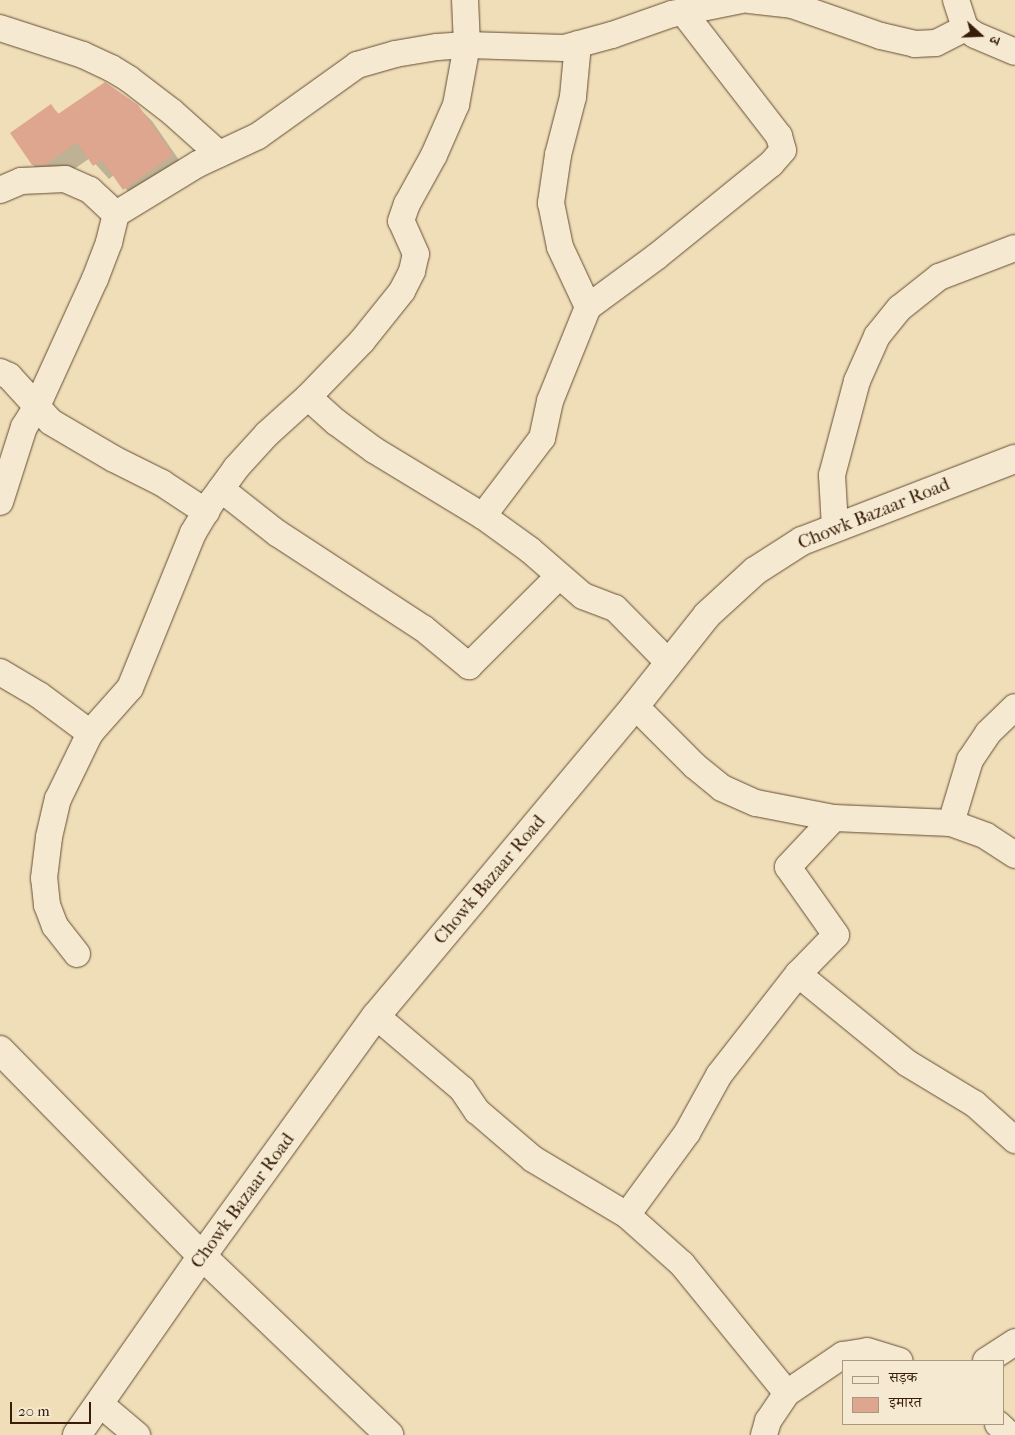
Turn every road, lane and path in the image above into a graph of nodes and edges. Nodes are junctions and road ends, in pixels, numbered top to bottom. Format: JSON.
{"nodes":[{"id":1,"x":466,"y":0,"type":"edge"},
{"id":2,"x":742,"y":0,"type":"edge"},
{"id":3,"x":748,"y":0,"type":"edge"},
{"id":4,"x":956,"y":0,"type":"edge"},
{"id":5,"x":683,"y":12,"type":"junction"},
{"id":6,"x":0,"y":28,"type":"edge"},
{"id":7,"x":965,"y":28,"type":"junction"},
{"id":8,"x":578,"y":44,"type":"junction"},
{"id":9,"x":467,"y":45,"type":"junction"},
{"id":10,"x":1015,"y":52,"type":"edge"},
{"id":11,"x":219,"y":154,"type":"junction"},
{"id":12,"x":0,"y":190,"type":"edge"},
{"id":13,"x":116,"y":214,"type":"junction"},
{"id":14,"x":1015,"y":248,"type":"edge"},
{"id":15,"x":588,"y":307,"type":"junction"},
{"id":16,"x":0,"y":372,"type":"edge"},
{"id":17,"x":308,"y":397,"type":"junction"},
{"id":18,"x":36,"y":406,"type":"junction"},
{"id":19,"x":1015,"y":459,"type":"edge"},
{"id":20,"x":221,"y":489,"type":"junction"},
{"id":21,"x":0,"y":502,"type":"edge"},
{"id":22,"x":206,"y":512,"type":"junction"},
{"id":23,"x":482,"y":516,"type":"junction"},
{"id":24,"x":835,"y":527,"type":"junction"},
{"id":25,"x":559,"y":576,"type":"junction"},
{"id":26,"x":669,"y":663,"type":"junction"},
{"id":27,"x":0,"y":672,"type":"edge"},
{"id":28,"x":635,"y":706,"type":"junction"},
{"id":29,"x":1015,"y":707,"type":"edge"},
{"id":30,"x":90,"y":733,"type":"junction"},
{"id":31,"x":834,"y":818,"type":"junction"},
{"id":32,"x":951,"y":823,"type":"junction"},
{"id":33,"x":1015,"y":855,"type":"edge"},
{"id":34,"x":77,"y":954,"type":"dead end"},
{"id":35,"x":798,"y":974,"type":"junction"},
{"id":36,"x":376,"y":1016,"type":"junction"},
{"id":37,"x":0,"y":1050,"type":"edge"},
{"id":38,"x":1015,"y":1140,"type":"edge"},
{"id":39,"x":627,"y":1215,"type":"junction"},
{"id":40,"x":202,"y":1256,"type":"junction"},
{"id":41,"x":1015,"y":1342,"type":"edge"},
{"id":42,"x":896,"y":1360,"type":"edge"},
{"id":43,"x":988,"y":1360,"type":"edge"},
{"id":44,"x":787,"y":1393,"type":"junction"},
{"id":45,"x":99,"y":1404,"type":"junction"},
{"id":46,"x":999,"y":1425,"type":"edge"},
{"id":47,"x":77,"y":1435,"type":"edge"},
{"id":48,"x":137,"y":1435,"type":"edge"},
{"id":49,"x":389,"y":1435,"type":"edge"},
{"id":50,"x":764,"y":1435,"type":"edge"},
{"id":51,"x":1010,"y":1435,"type":"edge"}],
"edges":[{"from":1,"to":9,"type":"street"},
{"from":2,"to":5,"type":"street"},
{"from":3,"to":7,"type":"street"},
{"from":4,"to":7,"type":"street"},
{"from":5,"to":8,"type":"street"},
{"from":5,"to":15,"type":"street"},
{"from":6,"to":11,"type":"street"},
{"from":7,"to":10,"type":"street"},
{"from":8,"to":9,"type":"street"},
{"from":8,"to":15,"type":"street"},
{"from":9,"to":11,"type":"street"},
{"from":9,"to":17,"type":"street"},
{"from":11,"to":13,"type":"street"},
{"from":12,"to":13,"type":"street"},
{"from":13,"to":18,"type":"street"},
{"from":14,"to":24,"type":"street"},
{"from":15,"to":23,"type":"street"},
{"from":16,"to":18,"type":"street"},
{"from":17,"to":20,"type":"street"},
{"from":17,"to":23,"type":"street"},
{"from":18,"to":21,"type":"street"},
{"from":18,"to":22,"type":"street"},
{"from":19,"to":24,"type":"main road","name":"Chowk Bazaar Road"},
{"from":20,"to":22,"type":"street"},
{"from":20,"to":25,"type":"street"},
{"from":22,"to":30,"type":"street"},
{"from":23,"to":25,"type":"street"},
{"from":24,"to":26,"type":"main road","name":"Chowk Bazaar Road"},
{"from":25,"to":26,"type":"street"},
{"from":26,"to":28,"type":"main road","name":"Chowk Bazaar Road"},
{"from":27,"to":30,"type":"street"},
{"from":28,"to":31,"type":"street"},
{"from":28,"to":36,"type":"main road","name":"Chowk Bazaar Road"},
{"from":29,"to":32,"type":"street"},
{"from":30,"to":34,"type":"street"},
{"from":31,"to":32,"type":"street"},
{"from":31,"to":35,"type":"street"},
{"from":32,"to":33,"type":"street"},
{"from":35,"to":38,"type":"street"},
{"from":35,"to":39,"type":"street"},
{"from":36,"to":39,"type":"street"},
{"from":36,"to":40,"type":"main road","name":"Chowk Bazaar Road"},
{"from":37,"to":40,"type":"main road"},
{"from":39,"to":44,"type":"street"},
{"from":40,"to":45,"type":"main road","name":"Chowk Bazaar Road"},
{"from":40,"to":49,"type":"main road"},
{"from":41,"to":43,"type":"street"},
{"from":42,"to":44,"type":"street"},
{"from":44,"to":50,"type":"street"},
{"from":45,"to":47,"type":"main road","name":"Chowk Bazaar Road"},
{"from":45,"to":48,"type":"street"},
{"from":46,"to":51,"type":"street"}]}
